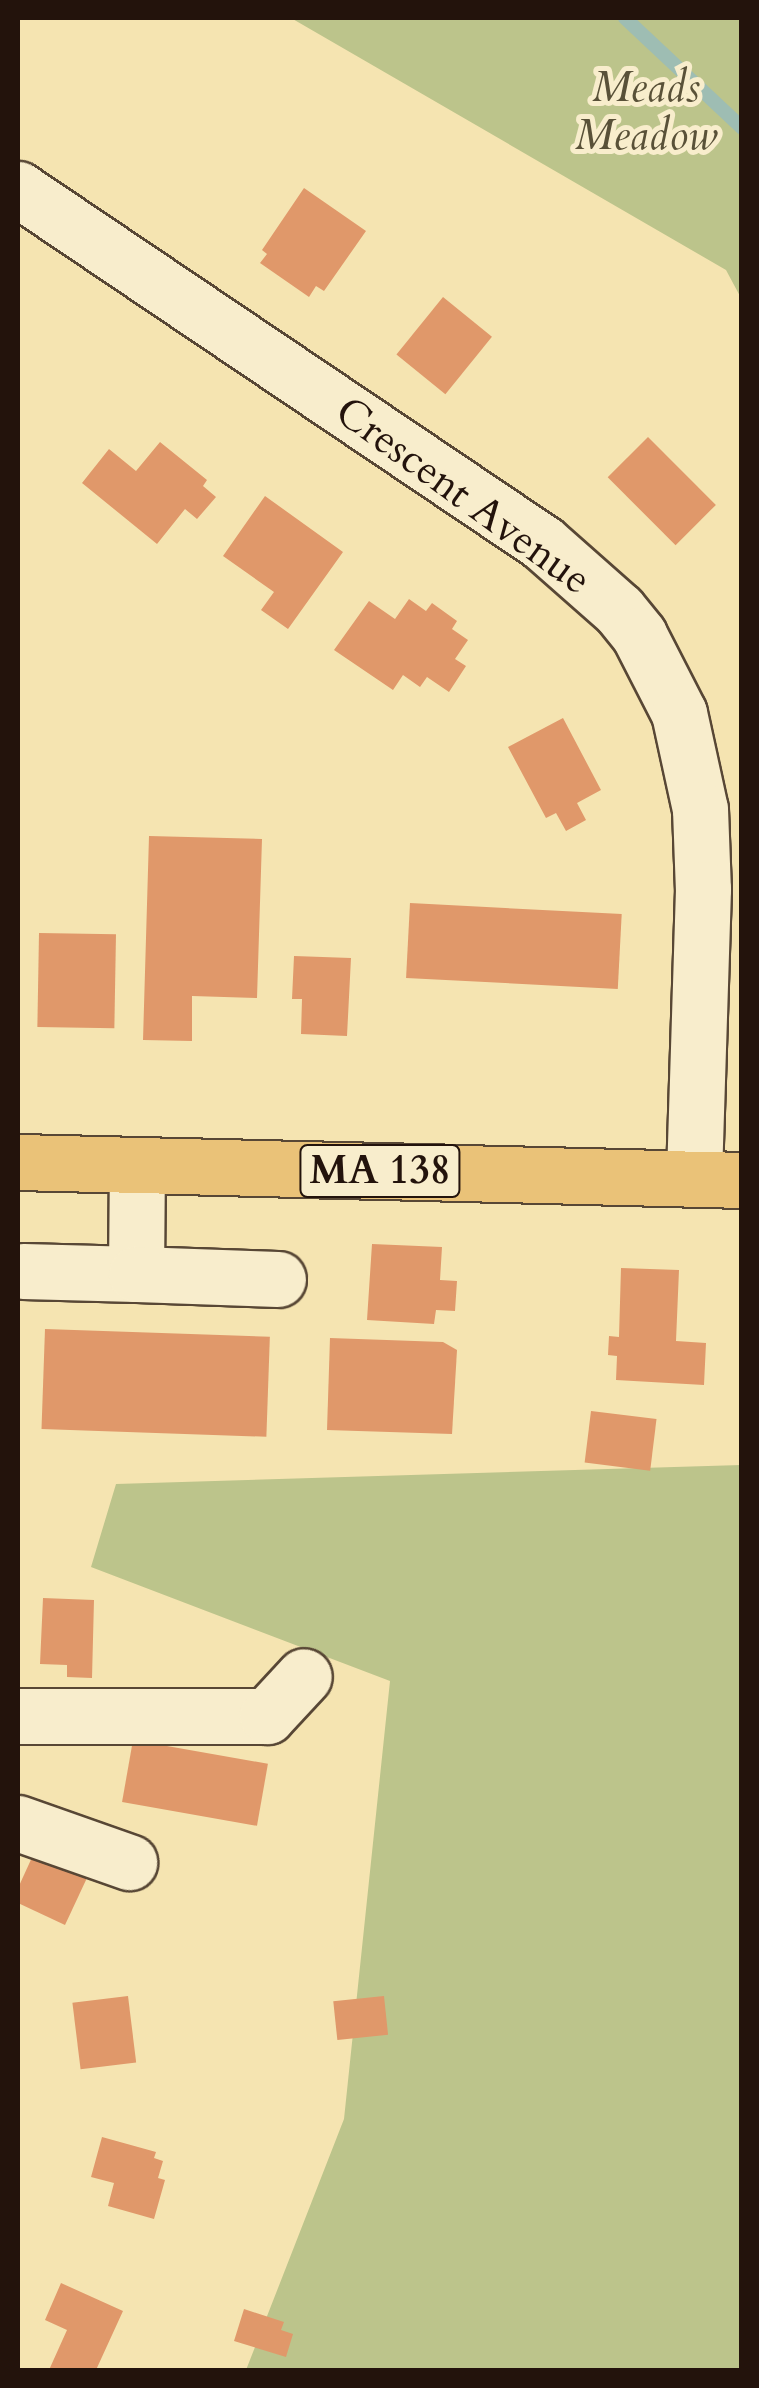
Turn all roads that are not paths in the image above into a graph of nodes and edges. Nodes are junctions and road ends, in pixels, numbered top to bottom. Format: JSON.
{"nodes":[{"id":1,"x":18,"y":189,"type":"edge"},
{"id":2,"x":18,"y":1162,"type":"edge"},
{"id":3,"x":136,"y":1165,"type":"junction"},
{"id":4,"x":718,"y":1179,"type":"edge"},
{"id":5,"x":23,"y":1271,"type":"dead end"},
{"id":6,"x":136,"y":1274,"type":"junction"},
{"id":7,"x":278,"y":1278,"type":"dead end"},
{"id":8,"x":304,"y":1676,"type":"dead end"},
{"id":9,"x":18,"y":1716,"type":"edge"},
{"id":10,"x":18,"y":1822,"type":"edge"},
{"id":11,"x":129,"y":1862,"type":"dead end"}],
"edges":[{"from":1,"to":4,"type":"street","name":"Crescent Avenue"},
{"from":2,"to":3,"type":"main road","number":"MA 138"},
{"from":3,"to":4,"type":"main road","number":"MA 138"},
{"from":3,"to":6,"type":"street"},
{"from":5,"to":6,"type":"street"},
{"from":6,"to":7,"type":"street"},
{"from":8,"to":9,"type":"street"},
{"from":10,"to":11,"type":"street"}]}
